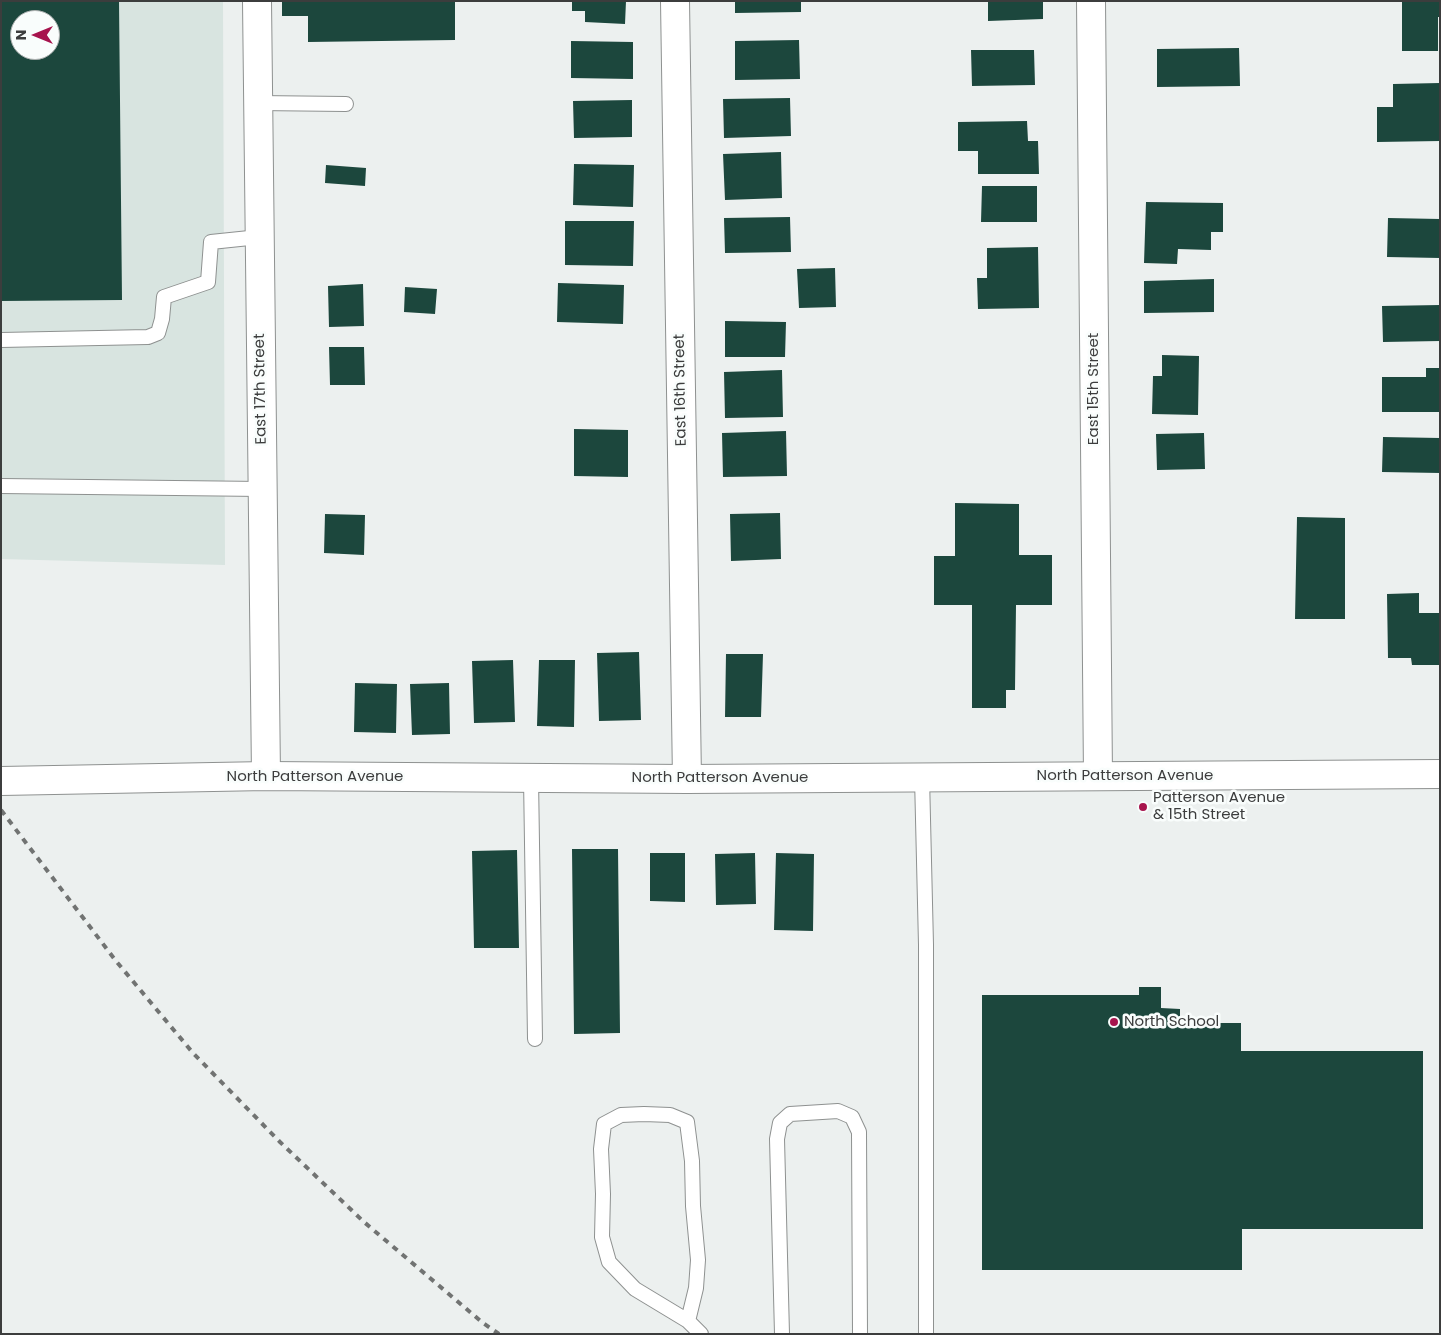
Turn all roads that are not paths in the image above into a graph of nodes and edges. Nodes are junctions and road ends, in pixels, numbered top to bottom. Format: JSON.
{"nodes":[{"id":1,"x":257,"y":1,"type":"edge"},
{"id":2,"x":675,"y":1,"type":"edge"},
{"id":3,"x":1091,"y":1,"type":"edge"},
{"id":4,"x":257,"y":103,"type":"junction"},
{"id":5,"x":346,"y":104,"type":"dead end"},
{"id":6,"x":259,"y":237,"type":"junction"},
{"id":7,"x":1,"y":340,"type":"edge"},
{"id":8,"x":1,"y":486,"type":"edge"},
{"id":9,"x":262,"y":489,"type":"junction"},
{"id":10,"x":1440,"y":774,"type":"edge"},
{"id":11,"x":266,"y":776,"type":"junction"},
{"id":12,"x":1098,"y":776,"type":"junction"},
{"id":13,"x":922,"y":777,"type":"junction"},
{"id":14,"x":532,"y":778,"type":"junction"},
{"id":15,"x":687,"y":779,"type":"junction"},
{"id":16,"x":1,"y":781,"type":"edge"},
{"id":17,"x":535,"y":1038,"type":"dead end"},
{"id":18,"x":688,"y":1322,"type":"junction"},
{"id":19,"x":701,"y":1334,"type":"edge"},
{"id":20,"x":782,"y":1334,"type":"edge"},
{"id":21,"x":860,"y":1334,"type":"edge"},
{"id":22,"x":926,"y":1334,"type":"edge"}],
"edges":[{"from":1,"to":4,"type":"street","name":"East 17th Street"},
{"from":2,"to":15,"type":"street","name":"East 16th Street"},
{"from":3,"to":12,"type":"street","name":"East 15th Street"},
{"from":4,"to":5,"type":"lane"},
{"from":4,"to":6,"type":"street","name":"East 17th Street"},
{"from":6,"to":7,"type":"lane"},
{"from":6,"to":9,"type":"street","name":"East 17th Street"},
{"from":8,"to":9,"type":"lane"},
{"from":9,"to":11,"type":"street","name":"East 17th Street"},
{"from":10,"to":12,"type":"street","name":"North Patterson Avenue"},
{"from":11,"to":14,"type":"street","name":"North Patterson Avenue"},
{"from":11,"to":16,"type":"street","name":"North Patterson Avenue"},
{"from":12,"to":13,"type":"street","name":"North Patterson Avenue"},
{"from":13,"to":15,"type":"street","name":"North Patterson Avenue"},
{"from":13,"to":22,"type":"lane"},
{"from":14,"to":15,"type":"street","name":"North Patterson Avenue"},
{"from":14,"to":17,"type":"lane"},
{"from":18,"to":18,"type":"lane"},
{"from":18,"to":19,"type":"lane"},
{"from":20,"to":21,"type":"lane"}]}
